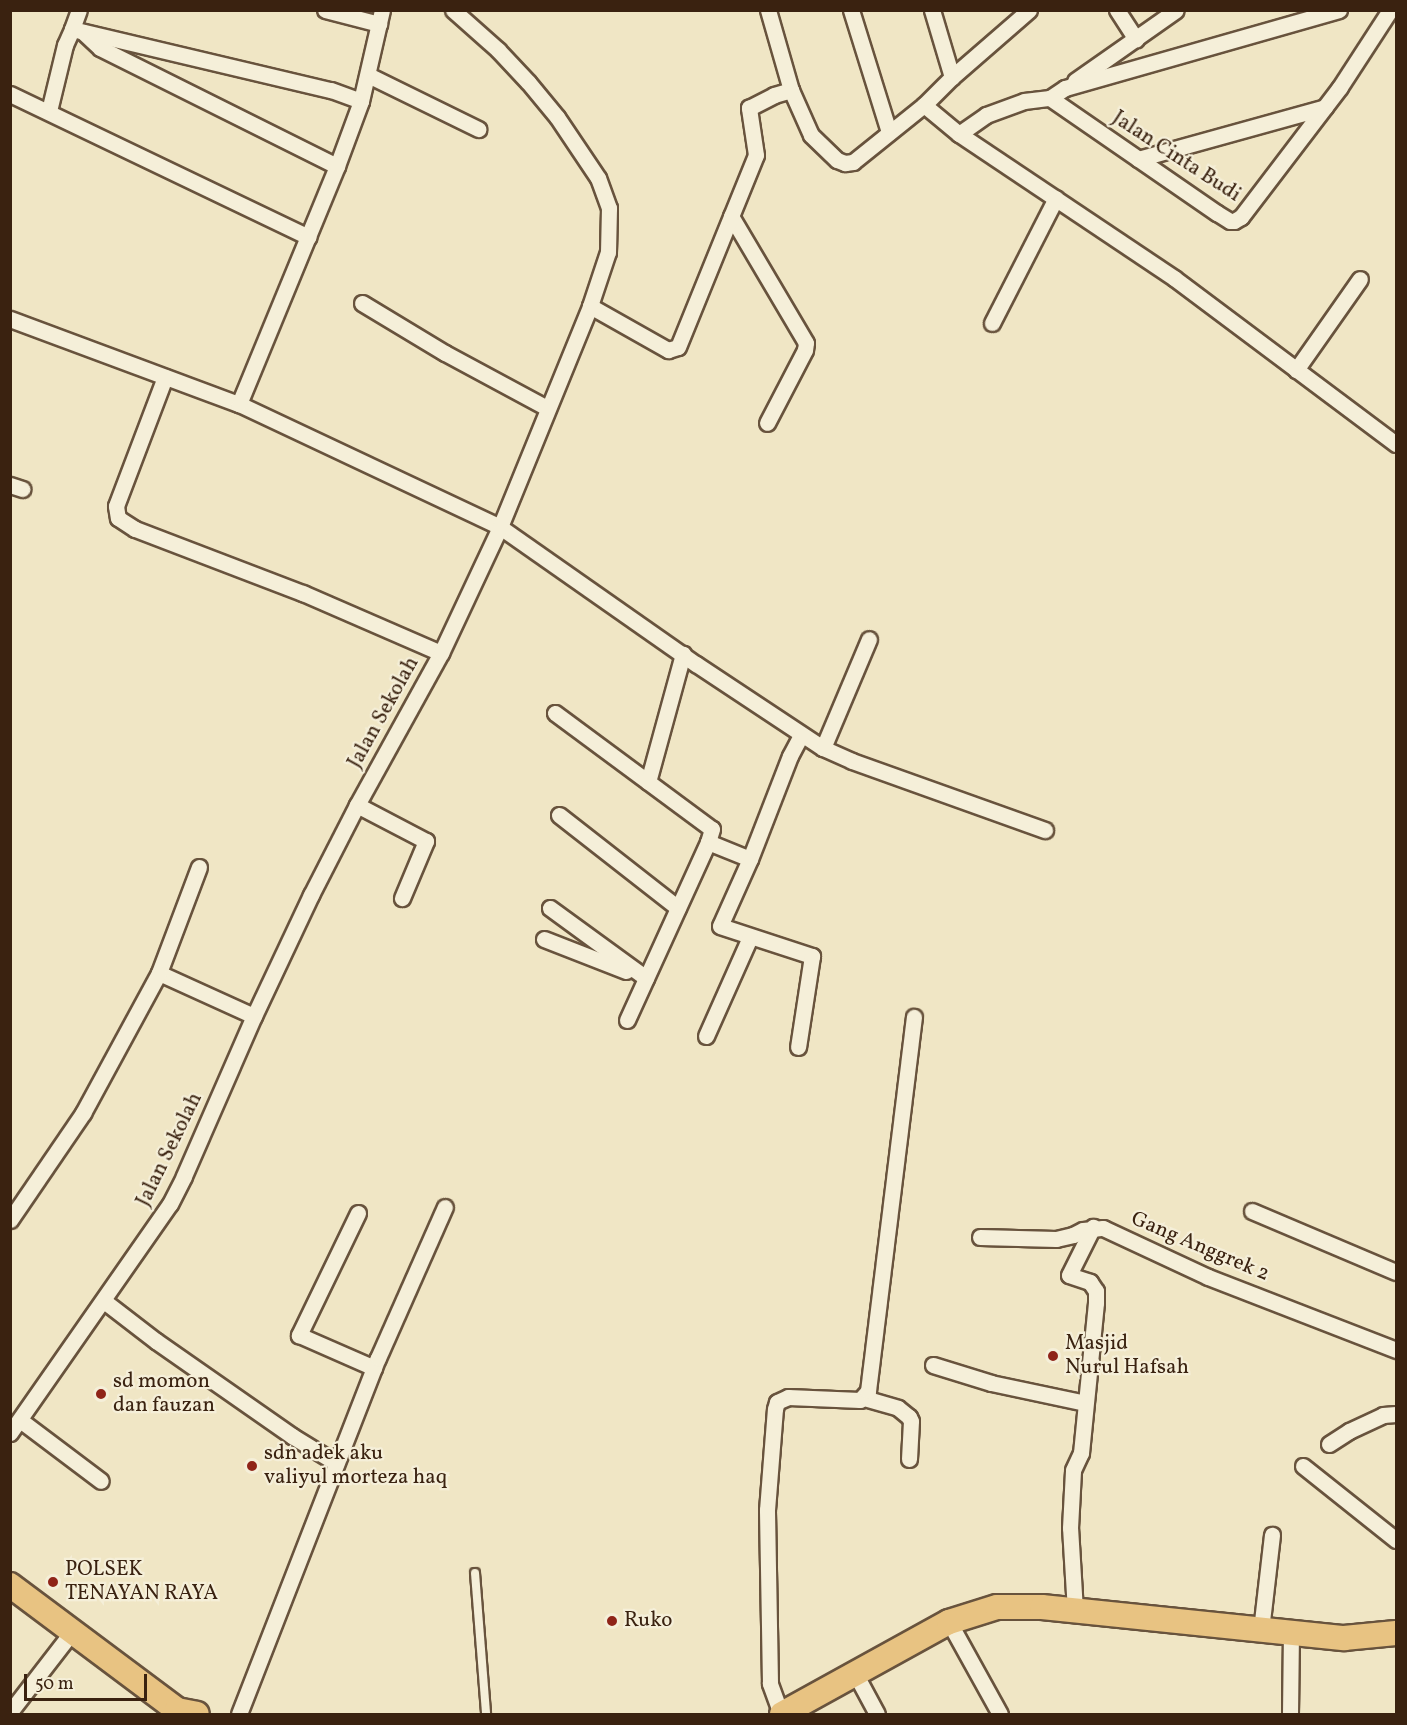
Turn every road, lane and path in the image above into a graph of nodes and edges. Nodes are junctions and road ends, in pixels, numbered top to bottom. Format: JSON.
{"nodes":[{"id":1,"x":79,"y":10,"type":"edge"},
{"id":2,"x":325,"y":10,"type":"edge"},
{"id":3,"x":453,"y":10,"type":"edge"},
{"id":4,"x":768,"y":10,"type":"edge"},
{"id":5,"x":851,"y":10,"type":"edge"},
{"id":6,"x":932,"y":10,"type":"edge"},
{"id":7,"x":1117,"y":10,"type":"edge"},
{"id":8,"x":1176,"y":10,"type":"edge"},
{"id":9,"x":1339,"y":10,"type":"edge"},
{"id":10,"x":1390,"y":10,"type":"edge"},
{"id":11,"x":1020,"y":14,"type":"edge"},
{"id":12,"x":380,"y":17,"type":"edge"},
{"id":13,"x":78,"y":30,"type":"junction"},
{"id":14,"x":1136,"y":39,"type":"junction"},
{"id":15,"x":368,"y":75,"type":"junction"},
{"id":16,"x":952,"y":76,"type":"junction"},
{"id":17,"x":1065,"y":88,"type":"junction"},
{"id":18,"x":791,"y":90,"type":"junction"},
{"id":19,"x":10,"y":94,"type":"edge"},
{"id":20,"x":1050,"y":98,"type":"junction"},
{"id":21,"x":360,"y":101,"type":"junction"},
{"id":22,"x":924,"y":105,"type":"junction"},
{"id":23,"x":1325,"y":107,"type":"junction"},
{"id":24,"x":49,"y":111,"type":"junction"},
{"id":25,"x":477,"y":129,"type":"dead end"},
{"id":26,"x":889,"y":132,"type":"junction"},
{"id":27,"x":959,"y":134,"type":"junction"},
{"id":28,"x":1138,"y":159,"type":"junction"},
{"id":29,"x":337,"y":166,"type":"junction"},
{"id":30,"x":1056,"y":198,"type":"junction"},
{"id":31,"x":731,"y":216,"type":"junction"},
{"id":32,"x":308,"y":237,"type":"junction"},
{"id":33,"x":1360,"y":279,"type":"dead end"},
{"id":34,"x":362,"y":303,"type":"dead end"},
{"id":35,"x":590,"y":306,"type":"junction"},
{"id":36,"x":10,"y":319,"type":"edge"},
{"id":37,"x":992,"y":323,"type":"dead end"},
{"id":38,"x":1296,"y":370,"type":"junction"},
{"id":39,"x":165,"y":377,"type":"junction"},
{"id":40,"x":239,"y":404,"type":"junction"},
{"id":41,"x":547,"y":408,"type":"junction"},
{"id":42,"x":767,"y":423,"type":"dead end"},
{"id":43,"x":1396,"y":444,"type":"edge"},
{"id":44,"x":500,"y":527,"type":"junction"},
{"id":45,"x":869,"y":639,"type":"dead end"},
{"id":46,"x":441,"y":653,"type":"junction"},
{"id":47,"x":683,"y":654,"type":"junction"},
{"id":48,"x":555,"y":713,"type":"dead end"},
{"id":49,"x":801,"y":735,"type":"junction"},
{"id":50,"x":823,"y":748,"type":"junction"},
{"id":51,"x":648,"y":782,"type":"junction"},
{"id":52,"x":357,"y":805,"type":"junction"},
{"id":53,"x":559,"y":815,"type":"dead end"},
{"id":54,"x":1045,"y":830,"type":"dead end"},
{"id":55,"x":708,"y":842,"type":"junction"},
{"id":56,"x":750,"y":859,"type":"junction"},
{"id":57,"x":199,"y":867,"type":"dead end"},
{"id":58,"x":402,"y":898,"type":"dead end"},
{"id":59,"x":550,"y":908,"type":"dead end"},
{"id":60,"x":678,"y":908,"type":"junction"},
{"id":61,"x":750,"y":937,"type":"junction"},
{"id":62,"x":544,"y":939,"type":"dead end"},
{"id":63,"x":159,"y":973,"type":"junction"},
{"id":64,"x":646,"y":978,"type":"junction"},
{"id":65,"x":254,"y":1016,"type":"junction"},
{"id":66,"x":914,"y":1017,"type":"dead end"},
{"id":67,"x":627,"y":1020,"type":"dead end"},
{"id":68,"x":706,"y":1036,"type":"dead end"},
{"id":69,"x":798,"y":1047,"type":"dead end"},
{"id":70,"x":445,"y":1207,"type":"dead end"},
{"id":71,"x":1252,"y":1211,"type":"dead end"},
{"id":72,"x":358,"y":1213,"type":"dead end"},
{"id":73,"x":10,"y":1220,"type":"edge"},
{"id":74,"x":1093,"y":1227,"type":"junction"},
{"id":75,"x":980,"y":1237,"type":"dead end"},
{"id":76,"x":1396,"y":1272,"type":"edge"},
{"id":77,"x":104,"y":1300,"type":"junction"},
{"id":78,"x":1396,"y":1350,"type":"edge"},
{"id":79,"x":933,"y":1365,"type":"dead end"},
{"id":80,"x":374,"y":1368,"type":"junction"},
{"id":81,"x":864,"y":1398,"type":"junction"},
{"id":82,"x":1085,"y":1403,"type":"junction"},
{"id":83,"x":1396,"y":1414,"type":"edge"},
{"id":84,"x":20,"y":1420,"type":"junction"},
{"id":85,"x":10,"y":1433,"type":"edge"},
{"id":86,"x":1329,"y":1444,"type":"dead end"},
{"id":87,"x":909,"y":1459,"type":"dead end"},
{"id":88,"x":336,"y":1463,"type":"junction"},
{"id":89,"x":1303,"y":1466,"type":"dead end"},
{"id":90,"x":101,"y":1480,"type":"dead end"},
{"id":91,"x":1272,"y":1535,"type":"dead end"},
{"id":92,"x":1396,"y":1540,"type":"edge"},
{"id":93,"x":475,"y":1573,"type":"dead end"},
{"id":94,"x":10,"y":1585,"type":"edge"},
{"id":95,"x":1075,"y":1611,"type":"junction"},
{"id":96,"x":949,"y":1622,"type":"junction"},
{"id":97,"x":1261,"y":1630,"type":"junction"},
{"id":98,"x":71,"y":1633,"type":"junction"},
{"id":99,"x":1291,"y":1633,"type":"junction"},
{"id":100,"x":1396,"y":1633,"type":"edge"},
{"id":101,"x":856,"y":1675,"type":"junction"},
{"id":102,"x":10,"y":1712,"type":"edge"},
{"id":103,"x":183,"y":1713,"type":"edge"},
{"id":104,"x":239,"y":1714,"type":"edge"},
{"id":105,"x":486,"y":1714,"type":"edge"},
{"id":106,"x":781,"y":1714,"type":"edge"},
{"id":107,"x":877,"y":1714,"type":"edge"},
{"id":108,"x":1000,"y":1714,"type":"edge"},
{"id":109,"x":1290,"y":1714,"type":"edge"}],
"edges":[{"from":1,"to":13,"type":"street"},
{"from":2,"to":12,"type":"street"},
{"from":3,"to":35,"type":"street","name":"Jalan Sekolah"},
{"from":4,"to":18,"type":"street"},
{"from":5,"to":26,"type":"street"},
{"from":6,"to":16,"type":"street"},
{"from":7,"to":14,"type":"street"},
{"from":8,"to":14,"type":"street"},
{"from":9,"to":17,"type":"street"},
{"from":10,"to":23,"type":"street","name":"Jalan Cinta Budi"},
{"from":11,"to":16,"type":"street"},
{"from":12,"to":15,"type":"street"},
{"from":13,"to":21,"type":"street"},
{"from":13,"to":24,"type":"street"},
{"from":13,"to":29,"type":"street"},
{"from":14,"to":17,"type":"street"},
{"from":15,"to":21,"type":"street"},
{"from":15,"to":25,"type":"street"},
{"from":16,"to":22,"type":"street"},
{"from":17,"to":20,"type":"street"},
{"from":18,"to":26,"type":"street"},
{"from":18,"to":31,"type":"street"},
{"from":19,"to":24,"type":"street"},
{"from":20,"to":27,"type":"street"},
{"from":20,"to":28,"type":"street","name":"Jalan Cinta Budi"},
{"from":21,"to":29,"type":"street"},
{"from":22,"to":26,"type":"street"},
{"from":22,"to":27,"type":"street"},
{"from":23,"to":28,"type":"street"},
{"from":23,"to":28,"type":"street","name":"Jalan Cinta Budi"},
{"from":24,"to":32,"type":"street"},
{"from":27,"to":30,"type":"street"},
{"from":29,"to":32,"type":"street"},
{"from":30,"to":37,"type":"street"},
{"from":30,"to":38,"type":"street"},
{"from":31,"to":35,"type":"street"},
{"from":31,"to":42,"type":"street"},
{"from":32,"to":40,"type":"street"},
{"from":33,"to":38,"type":"street"},
{"from":34,"to":41,"type":"street"},
{"from":35,"to":41,"type":"street","name":"Jalan Sekolah"},
{"from":36,"to":39,"type":"street"},
{"from":38,"to":43,"type":"street"},
{"from":39,"to":40,"type":"street"},
{"from":39,"to":46,"type":"street"},
{"from":40,"to":44,"type":"street"},
{"from":41,"to":44,"type":"street","name":"Jalan Sekolah"},
{"from":44,"to":46,"type":"street","name":"Jalan Sekolah"},
{"from":44,"to":47,"type":"street"},
{"from":45,"to":50,"type":"street"},
{"from":46,"to":52,"type":"street","name":"Jalan Sekolah"},
{"from":47,"to":49,"type":"street"},
{"from":47,"to":51,"type":"street"},
{"from":48,"to":51,"type":"street"},
{"from":49,"to":50,"type":"street"},
{"from":49,"to":56,"type":"street"},
{"from":50,"to":54,"type":"street"},
{"from":51,"to":55,"type":"street"},
{"from":52,"to":58,"type":"street"},
{"from":52,"to":65,"type":"street","name":"Jalan Sekolah"},
{"from":53,"to":60,"type":"street"},
{"from":55,"to":56,"type":"street"},
{"from":55,"to":60,"type":"street"},
{"from":56,"to":61,"type":"street"},
{"from":57,"to":63,"type":"street"},
{"from":59,"to":64,"type":"street"},
{"from":60,"to":64,"type":"street"},
{"from":61,"to":68,"type":"street"},
{"from":61,"to":69,"type":"street"},
{"from":62,"to":64,"type":"street"},
{"from":63,"to":65,"type":"street"},
{"from":63,"to":73,"type":"street"},
{"from":64,"to":67,"type":"street"},
{"from":65,"to":77,"type":"street","name":"Jalan Sekolah"},
{"from":66,"to":81,"type":"street"},
{"from":70,"to":80,"type":"street"},
{"from":71,"to":76,"type":"street"},
{"from":72,"to":80,"type":"street"},
{"from":74,"to":75,"type":"street"},
{"from":74,"to":78,"type":"street","name":"Gang Anggrek 2"},
{"from":74,"to":82,"type":"street"},
{"from":77,"to":84,"type":"street","name":"Jalan Sekolah"},
{"from":77,"to":88,"type":"street"},
{"from":79,"to":82,"type":"street"},
{"from":80,"to":88,"type":"street"},
{"from":81,"to":87,"type":"street"},
{"from":81,"to":106,"type":"street"},
{"from":82,"to":95,"type":"street"},
{"from":83,"to":86,"type":"street"},
{"from":84,"to":85,"type":"street","name":"Jalan Sekolah"},
{"from":84,"to":90,"type":"street"},
{"from":88,"to":104,"type":"street"},
{"from":89,"to":92,"type":"street"},
{"from":91,"to":97,"type":"street"},
{"from":93,"to":105,"type":"lane"},
{"from":94,"to":98,"type":"main road"},
{"from":95,"to":96,"type":"main road"},
{"from":95,"to":97,"type":"main road"},
{"from":96,"to":101,"type":"main road"},
{"from":96,"to":108,"type":"street"},
{"from":97,"to":99,"type":"main road"},
{"from":98,"to":102,"type":"street"},
{"from":98,"to":103,"type":"main road"},
{"from":99,"to":100,"type":"main road"},
{"from":99,"to":109,"type":"street"},
{"from":101,"to":106,"type":"main road"},
{"from":101,"to":107,"type":"street"}]}
